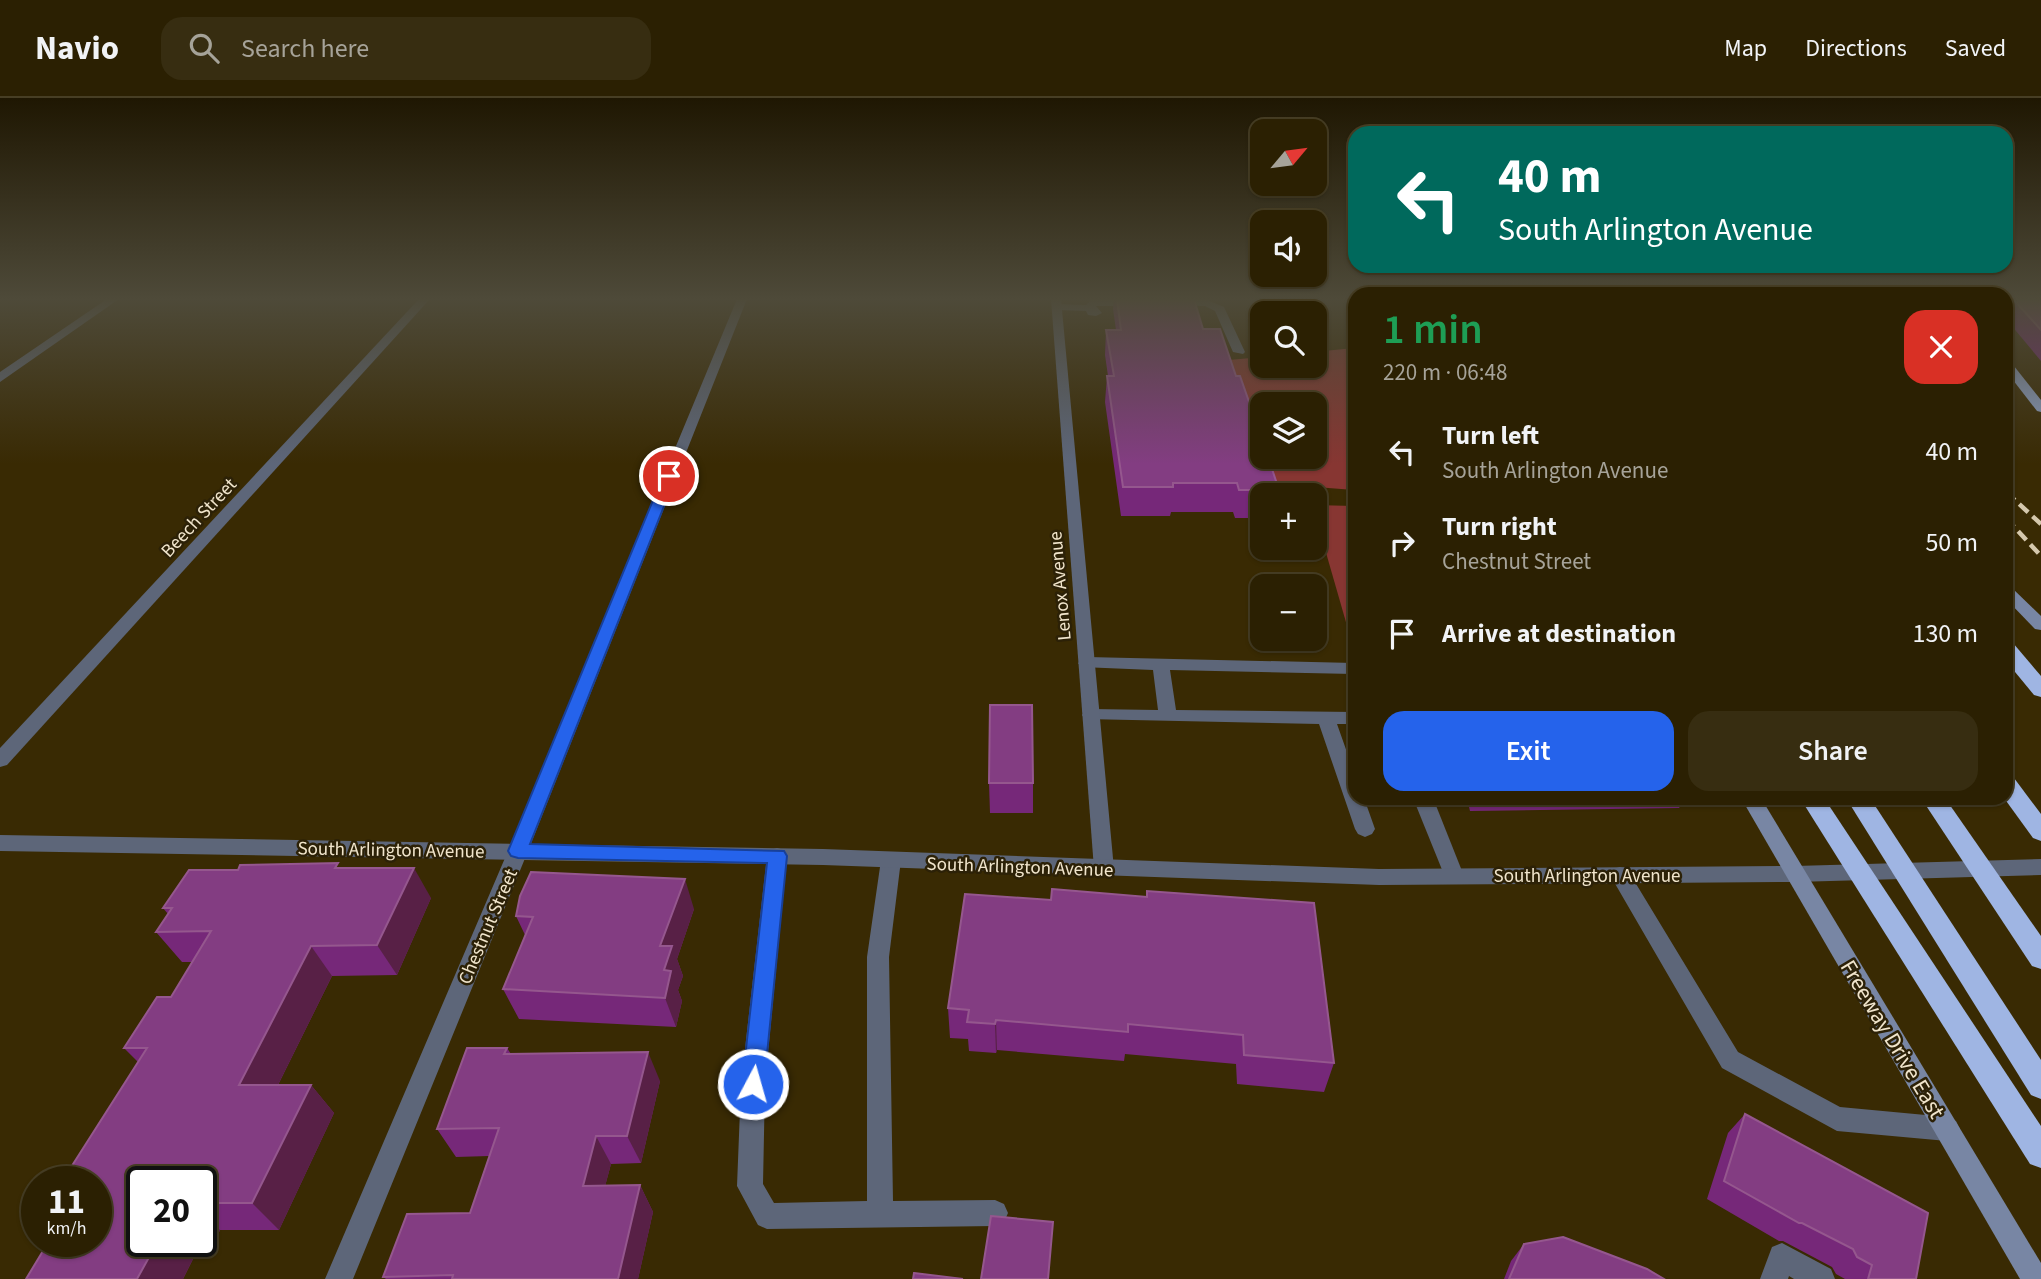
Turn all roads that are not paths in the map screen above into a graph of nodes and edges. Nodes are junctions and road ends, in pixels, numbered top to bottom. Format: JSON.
{"nodes":[{"id":1,"x":34,"y":354,"type":"edge"},
{"id":2,"x":374,"y":354,"type":"edge"},
{"id":3,"x":720,"y":354,"type":"edge"},
{"id":4,"x":1060,"y":354,"type":"edge"},
{"id":5,"x":2013,"y":373,"type":"edge"},
{"id":6,"x":0,"y":378,"type":"edge"},
{"id":7,"x":2041,"y":408,"type":"edge"},
{"id":8,"x":2013,"y":598,"type":"edge"},
{"id":9,"x":2041,"y":625,"type":"edge"},
{"id":10,"x":2013,"y":656,"type":"edge"},
{"id":11,"x":1087,"y":663,"type":"junction"},
{"id":12,"x":1161,"y":664,"type":"junction"},
{"id":13,"x":1348,"y":668,"type":"edge"},
{"id":14,"x":2041,"y":690,"type":"edge"},
{"id":15,"x":1091,"y":715,"type":"junction"},
{"id":16,"x":1168,"y":716,"type":"junction"},
{"id":17,"x":1326,"y":718,"type":"junction"},
{"id":18,"x":1348,"y":718,"type":"edge"},
{"id":19,"x":0,"y":761,"type":"edge"},
{"id":20,"x":1348,"y":781,"type":"edge"},
{"id":21,"x":2013,"y":794,"type":"edge"},
{"id":22,"x":1357,"y":805,"type":"edge"},
{"id":23,"x":1426,"y":805,"type":"edge"},
{"id":24,"x":1755,"y":805,"type":"edge"},
{"id":25,"x":1817,"y":805,"type":"edge"},
{"id":26,"x":1862,"y":805,"type":"edge"},
{"id":27,"x":1938,"y":805,"type":"edge"},
{"id":28,"x":1365,"y":829,"type":"dead end"},
{"id":29,"x":2041,"y":832,"type":"edge"},
{"id":30,"x":0,"y":843,"type":"edge"},
{"id":31,"x":518,"y":851,"type":"junction"},
{"id":32,"x":777,"y":856,"type":"junction"},
{"id":33,"x":891,"y":860,"type":"junction"},
{"id":34,"x":2041,"y":867,"type":"edge"},
{"id":35,"x":1104,"y":869,"type":"junction"},
{"id":36,"x":1795,"y":874,"type":"junction"},
{"id":37,"x":1620,"y":875,"type":"junction"},
{"id":38,"x":1454,"y":876,"type":"junction"},
{"id":39,"x":2041,"y":958,"type":"edge"},
{"id":40,"x":2041,"y":1086,"type":"edge"},
{"id":41,"x":1947,"y":1129,"type":"junction"},
{"id":42,"x":2041,"y":1153,"type":"edge"},
{"id":43,"x":995,"y":1213,"type":"edge"},
{"id":44,"x":880,"y":1214,"type":"junction"},
{"id":45,"x":339,"y":1279,"type":"edge"},
{"id":46,"x":1774,"y":1279,"type":"edge"},
{"id":47,"x":1821,"y":1279,"type":"edge"},
{"id":48,"x":2035,"y":1279,"type":"edge"}],
"edges":[{"from":1,"to":6,"type":"street"},
{"from":2,"to":19,"type":"street","name":"Beech Street"},
{"from":3,"to":31,"type":"street","name":"Chestnut Street"},
{"from":4,"to":11,"type":"street","name":"Lenox Avenue"},
{"from":5,"to":7,"type":"main road"},
{"from":8,"to":9,"type":"main road"},
{"from":10,"to":14,"type":"highway"},
{"from":11,"to":12,"type":"street"},
{"from":11,"to":15,"type":"street","name":"Lenox Avenue"},
{"from":12,"to":13,"type":"street"},
{"from":12,"to":16,"type":"street"},
{"from":15,"to":16,"type":"street"},
{"from":15,"to":35,"type":"street","name":"Lenox Avenue"},
{"from":16,"to":17,"type":"street"},
{"from":17,"to":18,"type":"street"},
{"from":17,"to":20,"type":"street"},
{"from":21,"to":29,"type":"highway"},
{"from":22,"to":28,"type":"street"},
{"from":23,"to":38,"type":"street"},
{"from":24,"to":36,"type":"main road","name":"Freeway Drive East"},
{"from":25,"to":42,"type":"highway"},
{"from":26,"to":40,"type":"highway"},
{"from":27,"to":39,"type":"highway"},
{"from":30,"to":31,"type":"street","name":"South Arlington Avenue"},
{"from":31,"to":32,"type":"street","name":"South Arlington Avenue"},
{"from":31,"to":45,"type":"street","name":"Chestnut Street"},
{"from":32,"to":33,"type":"street","name":"South Arlington Avenue"},
{"from":32,"to":44,"type":"street"},
{"from":33,"to":35,"type":"street","name":"South Arlington Avenue"},
{"from":33,"to":44,"type":"street"},
{"from":34,"to":36,"type":"street","name":"South Arlington Avenue"},
{"from":35,"to":38,"type":"street","name":"South Arlington Avenue"},
{"from":36,"to":37,"type":"street","name":"South Arlington Avenue"},
{"from":36,"to":41,"type":"main road","name":"Freeway Drive East"},
{"from":37,"to":38,"type":"street","name":"South Arlington Avenue"},
{"from":37,"to":41,"type":"street"},
{"from":41,"to":48,"type":"main road","name":"Freeway Drive East"},
{"from":43,"to":44,"type":"street"},
{"from":46,"to":47,"type":"street"}]}
